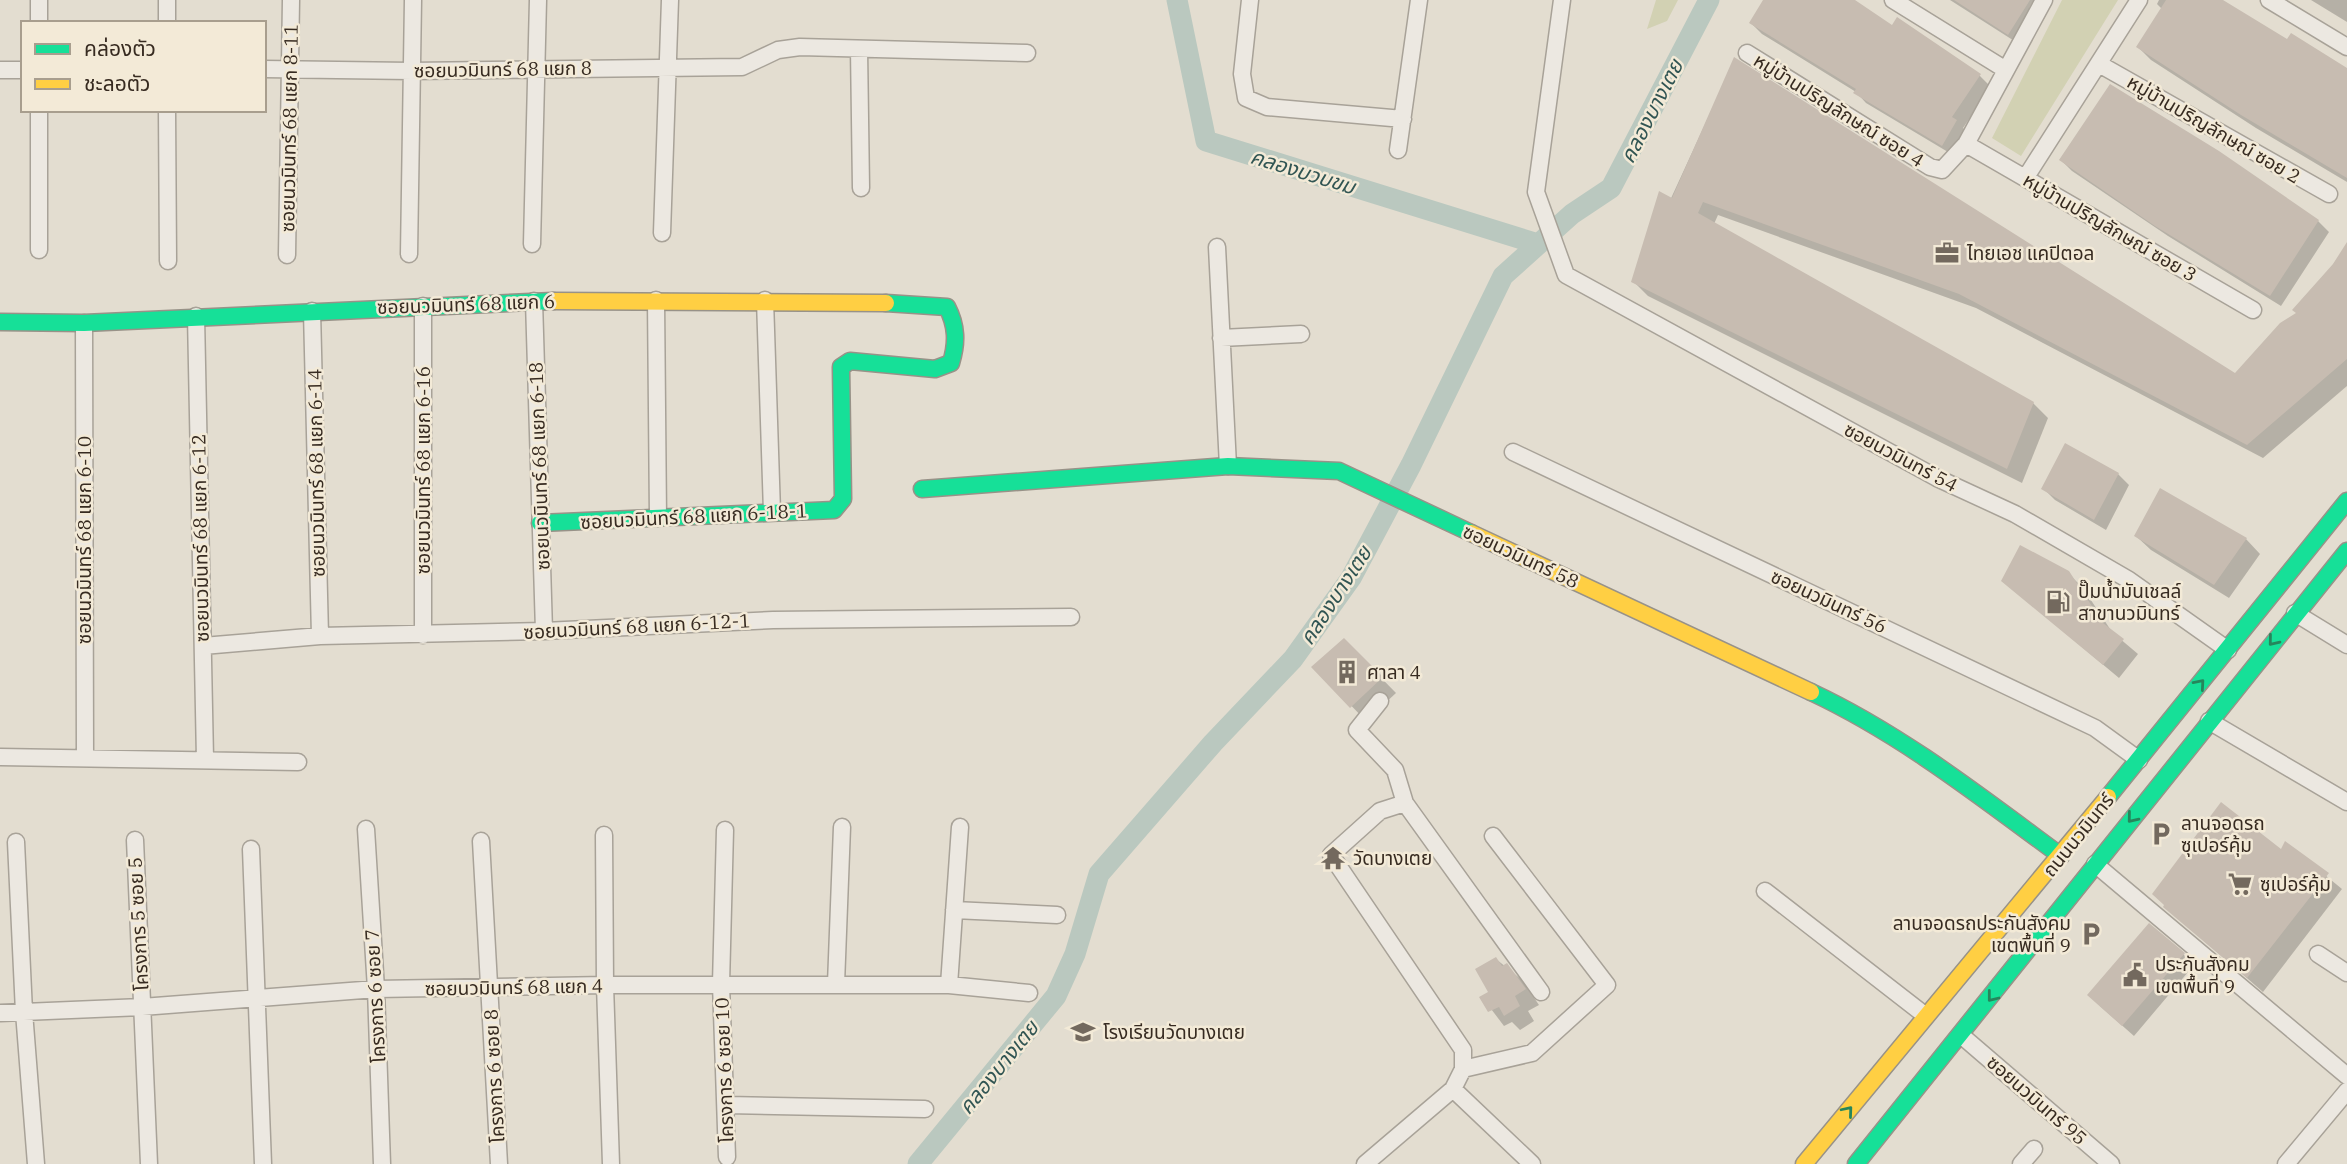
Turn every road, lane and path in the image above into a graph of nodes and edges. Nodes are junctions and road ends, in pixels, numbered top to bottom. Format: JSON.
{"nodes":[{"id":1,"x":39,"y":0,"type":"edge"},
{"id":2,"x":167,"y":0,"type":"edge"},
{"id":3,"x":290,"y":0,"type":"edge"},
{"id":4,"x":413,"y":0,"type":"edge"},
{"id":5,"x":538,"y":0,"type":"edge"},
{"id":6,"x":670,"y":0,"type":"edge"},
{"id":7,"x":1250,"y":0,"type":"edge"},
{"id":8,"x":1419,"y":0,"type":"edge"},
{"id":9,"x":1562,"y":0,"type":"edge"},
{"id":10,"x":1892,"y":0,"type":"edge"},
{"id":11,"x":2044,"y":0,"type":"edge"},
{"id":12,"x":2139,"y":0,"type":"edge"},
{"id":13,"x":2269,"y":0,"type":"edge"},
{"id":14,"x":39,"y":21,"type":"edge"},
{"id":15,"x":167,"y":21,"type":"edge"},
{"id":16,"x":2347,"y":47,"type":"edge"},
{"id":17,"x":859,"y":49,"type":"junction"},
{"id":18,"x":1027,"y":53,"type":"dead end"},
{"id":19,"x":1747,"y":53,"type":"dead end"},
{"id":20,"x":2099,"y":64,"type":"junction"},
{"id":21,"x":668,"y":66,"type":"junction"},
{"id":22,"x":266,"y":69,"type":"edge"},
{"id":23,"x":290,"y":69,"type":"junction"},
{"id":24,"x":537,"y":69,"type":"junction"},
{"id":25,"x":0,"y":70,"type":"edge"},
{"id":26,"x":21,"y":70,"type":"edge"},
{"id":27,"x":2006,"y":70,"type":"junction"},
{"id":28,"x":411,"y":71,"type":"junction"},
{"id":29,"x":39,"y":112,"type":"edge"},
{"id":30,"x":167,"y":112,"type":"edge"},
{"id":31,"x":1402,"y":119,"type":"junction"},
{"id":32,"x":1966,"y":144,"type":"junction"},
{"id":33,"x":1398,"y":149,"type":"dead end"},
{"id":34,"x":2026,"y":177,"type":"junction"},
{"id":35,"x":861,"y":188,"type":"dead end"},
{"id":36,"x":2329,"y":194,"type":"dead end"},
{"id":37,"x":662,"y":233,"type":"dead end"},
{"id":38,"x":532,"y":244,"type":"dead end"},
{"id":39,"x":1217,"y":247,"type":"dead end"},
{"id":40,"x":39,"y":250,"type":"dead end"},
{"id":41,"x":409,"y":254,"type":"dead end"},
{"id":42,"x":287,"y":256,"type":"dead end"},
{"id":43,"x":168,"y":261,"type":"dead end"},
{"id":44,"x":656,"y":300,"type":"junction"},
{"id":45,"x":765,"y":300,"type":"junction"},
{"id":46,"x":534,"y":301,"type":"junction"},
{"id":47,"x":424,"y":306,"type":"junction"},
{"id":48,"x":312,"y":310,"type":"junction"},
{"id":49,"x":2253,"y":310,"type":"dead end"},
{"id":50,"x":196,"y":316,"type":"junction"},
{"id":51,"x":0,"y":322,"type":"edge"},
{"id":52,"x":84,"y":323,"type":"junction"},
{"id":53,"x":1301,"y":334,"type":"dead end"},
{"id":54,"x":1221,"y":338,"type":"junction"},
{"id":55,"x":1513,"y":452,"type":"dead end"},
{"id":56,"x":1228,"y":466,"type":"junction"},
{"id":57,"x":922,"y":489,"type":"dead end"},
{"id":58,"x":843,"y":499,"type":"joint"},
{"id":59,"x":2347,"y":501,"type":"edge"},
{"id":60,"x":772,"y":512,"type":"junction"},
{"id":61,"x":658,"y":518,"type":"junction"},
{"id":62,"x":540,"y":523,"type":"junction"},
{"id":63,"x":2347,"y":551,"type":"edge"},
{"id":64,"x":2295,"y":613,"type":"junction"},
{"id":65,"x":1071,"y":617,"type":"dead end"},
{"id":66,"x":544,"y":631,"type":"junction"},
{"id":67,"x":423,"y":635,"type":"junction"},
{"id":68,"x":320,"y":636,"type":"junction"},
{"id":69,"x":2347,"y":645,"type":"edge"},
{"id":70,"x":203,"y":646,"type":"junction"},
{"id":71,"x":2228,"y":650,"type":"junction"},
{"id":72,"x":1380,"y":701,"type":"dead end"},
{"id":73,"x":2182,"y":705,"type":"junction"},
{"id":74,"x":2209,"y":721,"type":"junction"},
{"id":75,"x":0,"y":757,"type":"edge"},
{"id":76,"x":85,"y":757,"type":"junction"},
{"id":77,"x":205,"y":759,"type":"junction"},
{"id":78,"x":2139,"y":760,"type":"junction"},
{"id":79,"x":298,"y":761,"type":"dead end"},
{"id":80,"x":2347,"y":802,"type":"edge"},
{"id":81,"x":1405,"y":803,"type":"junction"},
{"id":82,"x":842,"y":827,"type":"dead end"},
{"id":83,"x":960,"y":828,"type":"dead end"},
{"id":84,"x":366,"y":829,"type":"dead end"},
{"id":85,"x":725,"y":830,"type":"dead end"},
{"id":86,"x":604,"y":835,"type":"dead end"},
{"id":87,"x":1493,"y":836,"type":"dead end"},
{"id":88,"x":135,"y":840,"type":"dead end"},
{"id":89,"x":481,"y":841,"type":"dead end"},
{"id":90,"x":16,"y":842,"type":"dead end"},
{"id":91,"x":251,"y":849,"type":"dead end"},
{"id":92,"x":2061,"y":856,"type":"junction"},
{"id":93,"x":2095,"y":864,"type":"junction"},
{"id":94,"x":1765,"y":891,"type":"dead end"},
{"id":95,"x":954,"y":910,"type":"junction"},
{"id":96,"x":1057,"y":915,"type":"dead end"},
{"id":97,"x":2318,"y":954,"type":"dead end"},
{"id":98,"x":2347,"y":973,"type":"edge"},
{"id":99,"x":721,"y":984,"type":"junction"},
{"id":100,"x":836,"y":984,"type":"junction"},
{"id":101,"x":605,"y":985,"type":"junction"},
{"id":102,"x":949,"y":985,"type":"junction"},
{"id":103,"x":490,"y":988,"type":"junction"},
{"id":104,"x":376,"y":989,"type":"junction"},
{"id":105,"x":1541,"y":992,"type":"dead end"},
{"id":106,"x":1029,"y":993,"type":"dead end"},
{"id":107,"x":256,"y":999,"type":"junction"},
{"id":108,"x":142,"y":1007,"type":"junction"},
{"id":109,"x":24,"y":1012,"type":"junction"},
{"id":110,"x":0,"y":1013,"type":"edge"},
{"id":111,"x":1926,"y":1016,"type":"junction"},
{"id":112,"x":1962,"y":1036,"type":"junction"},
{"id":113,"x":1463,"y":1069,"type":"junction"},
{"id":114,"x":2347,"y":1076,"type":"edge"},
{"id":115,"x":1453,"y":1089,"type":"junction"},
{"id":116,"x":2347,"y":1091,"type":"edge"},
{"id":117,"x":727,"y":1105,"type":"junction"},
{"id":118,"x":925,"y":1109,"type":"dead end"},
{"id":119,"x":2034,"y":1149,"type":"dead end"},
{"id":120,"x":727,"y":1157,"type":"dead end"},
{"id":121,"x":36,"y":1164,"type":"edge"},
{"id":122,"x":149,"y":1164,"type":"edge"},
{"id":123,"x":263,"y":1164,"type":"edge"},
{"id":124,"x":382,"y":1164,"type":"edge"},
{"id":125,"x":499,"y":1164,"type":"edge"},
{"id":126,"x":611,"y":1164,"type":"edge"},
{"id":127,"x":1365,"y":1164,"type":"edge"},
{"id":128,"x":1532,"y":1164,"type":"edge"},
{"id":129,"x":1804,"y":1164,"type":"edge"},
{"id":130,"x":1856,"y":1164,"type":"edge"},
{"id":131,"x":2021,"y":1164,"type":"edge"},
{"id":132,"x":2111,"y":1164,"type":"edge"},
{"id":133,"x":2286,"y":1164,"type":"edge"}],
"edges":[{"from":1,"to":14,"type":"street"},
{"from":2,"to":15,"type":"street"},
{"from":3,"to":23,"type":"street","name":"ซอยนวมินทร์ 68 แยก 8-11"},
{"from":4,"to":28,"type":"street"},
{"from":5,"to":24,"type":"street"},
{"from":6,"to":21,"type":"street"},
{"from":7,"to":31,"type":"street"},
{"from":8,"to":31,"type":"street"},
{"from":9,"to":71,"type":"street","name":"ซอยนวมินทร์ 54"},
{"from":10,"to":27,"type":"street"},
{"from":11,"to":27,"type":"street"},
{"from":12,"to":20,"type":"street"},
{"from":13,"to":16,"type":"street"},
{"from":17,"to":18,"type":"street"},
{"from":17,"to":21,"type":"street","name":"ซอยนวมินทร์ 68 แยก 8"},
{"from":17,"to":35,"type":"street"},
{"from":19,"to":32,"type":"street","name":"หมู่บ้านปริญลักษณ์ ซอย 4"},
{"from":20,"to":34,"type":"street"},
{"from":20,"to":36,"type":"street","name":"หมู่บ้านปริญลักษณ์ ซอย 2"},
{"from":21,"to":24,"type":"street","name":"ซอยนวมินทร์ 68 แยก 8"},
{"from":21,"to":37,"type":"street"},
{"from":22,"to":23,"type":"street","name":"ซอยนวมินทร์ 68 แยก 8"},
{"from":23,"to":28,"type":"street","name":"ซอยนวมินทร์ 68 แยก 8"},
{"from":23,"to":42,"type":"street","name":"ซอยนวมินทร์ 68 แยก 8-11"},
{"from":24,"to":28,"type":"street","name":"ซอยนวมินทร์ 68 แยก 8"},
{"from":24,"to":38,"type":"street"},
{"from":25,"to":26,"type":"street"},
{"from":27,"to":32,"type":"street"},
{"from":28,"to":41,"type":"street"},
{"from":29,"to":40,"type":"street"},
{"from":30,"to":43,"type":"street"},
{"from":31,"to":33,"type":"street"},
{"from":32,"to":34,"type":"street","name":"หมู่บ้านปริญลักษณ์ ซอย 3"},
{"from":34,"to":49,"type":"street","name":"หมู่บ้านปริญลักษณ์ ซอย 3"},
{"from":39,"to":54,"type":"street"},
{"from":44,"to":45,"type":"street","name":"ซอยนวมินทร์ 68 แยก 6"},
{"from":44,"to":46,"type":"street","name":"ซอยนวมินทร์ 68 แยก 6"},
{"from":44,"to":61,"type":"street"},
{"from":45,"to":58,"type":"street","name":"ซอยนวมินทร์ 68 แยก 6"},
{"from":45,"to":60,"type":"street"},
{"from":46,"to":47,"type":"street","name":"ซอยนวมินทร์ 68 แยก 6"},
{"from":46,"to":62,"type":"street","name":"ซอยนวมินทร์ 68 แยก 6-18"},
{"from":47,"to":48,"type":"street","name":"ซอยนวมินทร์ 68 แยก 6"},
{"from":47,"to":67,"type":"street","name":"ซอยนวมินทร์ 68 แยก 6-16"},
{"from":48,"to":50,"type":"street","name":"ซอยนวมินทร์ 68 แยก 6"},
{"from":48,"to":68,"type":"street","name":"ซอยนวมินทร์ 68 แยก 6-14"},
{"from":50,"to":52,"type":"street","name":"ซอยนวมินทร์ 68 แยก 6"},
{"from":50,"to":70,"type":"street","name":"ซอยนวมินทร์ 68 แยก 6-12"},
{"from":51,"to":52,"type":"street","name":"ซอยนวมินทร์ 68 แยก 6"},
{"from":52,"to":76,"type":"street","name":"ซอยนวมินทร์ 68 แยก 6-10"},
{"from":53,"to":54,"type":"street"},
{"from":54,"to":56,"type":"street"},
{"from":55,"to":78,"type":"street","name":"ซอยนวมินทร์ 56"},
{"from":56,"to":57,"type":"street","name":"ซอยนวมินทร์ 58"},
{"from":56,"to":92,"type":"street","name":"ซอยนวมินทร์ 58"},
{"from":58,"to":60,"type":"street","name":"ซอยนวมินทร์ 68 แยก 6-18-1"},
{"from":59,"to":71,"type":"street","name":"ถนนนวมินทร์"},
{"from":60,"to":61,"type":"street","name":"ซอยนวมินทร์ 68 แยก 6-18-1"},
{"from":61,"to":62,"type":"street","name":"ซอยนวมินทร์ 68 แยก 6-18-1"},
{"from":62,"to":66,"type":"street","name":"ซอยนวมินทร์ 68 แยก 6-18"},
{"from":63,"to":64,"type":"street","name":"ถนนนวมินทร์"},
{"from":64,"to":69,"type":"street"},
{"from":64,"to":74,"type":"street","name":"ถนนนวมินทร์","one_way":true},
{"from":65,"to":66,"type":"street","name":"ซอยนวมินทร์ 68 แยก 6-12-1"},
{"from":66,"to":67,"type":"street","name":"ซอยนวมินทร์ 68 แยก 6-12-1"},
{"from":67,"to":68,"type":"street","name":"ซอยนวมินทร์ 68 แยก 6-12-1"},
{"from":68,"to":70,"type":"street","name":"ซอยนวมินทร์ 68 แยก 6-12-1"},
{"from":70,"to":77,"type":"street","name":"ซอยนวมินทร์ 68 แยก 6-12"},
{"from":73,"to":71,"type":"street","name":"ถนนนวมินทร์","one_way":true},
{"from":72,"to":81,"type":"street"},
{"from":73,"to":74,"type":"street"},
{"from":73,"to":78,"type":"street","name":"ถนนนวมินทร์"},
{"from":74,"to":80,"type":"street"},
{"from":74,"to":93,"type":"street","name":"ถนนนวมินทร์","one_way":true},
{"from":75,"to":76,"type":"street"},
{"from":76,"to":77,"type":"street"},
{"from":77,"to":79,"type":"street"},
{"from":78,"to":92,"type":"street","name":"ถนนนวมินทร์"},
{"from":81,"to":105,"type":"street"},
{"from":81,"to":113,"type":"street"},
{"from":82,"to":100,"type":"street"},
{"from":83,"to":95,"type":"street"},
{"from":84,"to":104,"type":"street","name":"โครงการ 6 ซอย 7"},
{"from":85,"to":99,"type":"street","name":"โครงการ 6 ซอย 10"},
{"from":86,"to":101,"type":"street"},
{"from":87,"to":113,"type":"street"},
{"from":88,"to":108,"type":"street","name":"โครงการ 5 ซอย 5"},
{"from":89,"to":103,"type":"street","name":"โครงการ 6 ซอย 8"},
{"from":90,"to":109,"type":"street"},
{"from":91,"to":107,"type":"street"},
{"from":92,"to":111,"type":"street","name":"ถนนนวมินทร์"},
{"from":93,"to":112,"type":"street","name":"ถนนนวมินทร์","one_way":true},
{"from":93,"to":114,"type":"street"},
{"from":94,"to":111,"type":"street"},
{"from":95,"to":96,"type":"street"},
{"from":95,"to":102,"type":"street"},
{"from":97,"to":98,"type":"street"},
{"from":99,"to":100,"type":"street","name":"ซอยนวมินทร์ 68 แยก 4"},
{"from":99,"to":101,"type":"street","name":"ซอยนวมินทร์ 68 แยก 4"},
{"from":99,"to":117,"type":"street","name":"โครงการ 6 ซอย 10"},
{"from":100,"to":102,"type":"street","name":"ซอยนวมินทร์ 68 แยก 4"},
{"from":101,"to":103,"type":"street","name":"ซอยนวมินทร์ 68 แยก 4"},
{"from":101,"to":126,"type":"street"},
{"from":102,"to":106,"type":"street","name":"ซอยนวมินทร์ 68 แยก 4"},
{"from":103,"to":104,"type":"street","name":"ซอยนวมินทร์ 68 แยก 4"},
{"from":103,"to":125,"type":"street","name":"โครงการ 6 ซอย 8"},
{"from":104,"to":107,"type":"street","name":"ซอยนวมินทร์ 68 แยก 4"},
{"from":104,"to":124,"type":"street","name":"โครงการ 6 ซอย 7"},
{"from":107,"to":108,"type":"street","name":"ซอยนวมินทร์ 68 แยก 4"},
{"from":107,"to":123,"type":"street"},
{"from":108,"to":109,"type":"street","name":"ซอยนวมินทร์ 68 แยก 4"},
{"from":108,"to":122,"type":"street","name":"โครงการ 5 ซอย 5"},
{"from":109,"to":110,"type":"street","name":"ซอยนวมินทร์ 68 แยก 4"},
{"from":109,"to":121,"type":"street"},
{"from":129,"to":111,"type":"street","name":"ถนนนวมินทร์","one_way":true},
{"from":112,"to":130,"type":"street","name":"ถนนนวมินทร์"},
{"from":112,"to":132,"type":"street","name":"ซอยนวมินทร์ 95"},
{"from":113,"to":115,"type":"street"},
{"from":115,"to":127,"type":"street"},
{"from":115,"to":128,"type":"street"},
{"from":116,"to":133,"type":"street"},
{"from":117,"to":118,"type":"street"},
{"from":117,"to":120,"type":"street","name":"โครงการ 6 ซอย 10"},
{"from":119,"to":131,"type":"street"}]}
